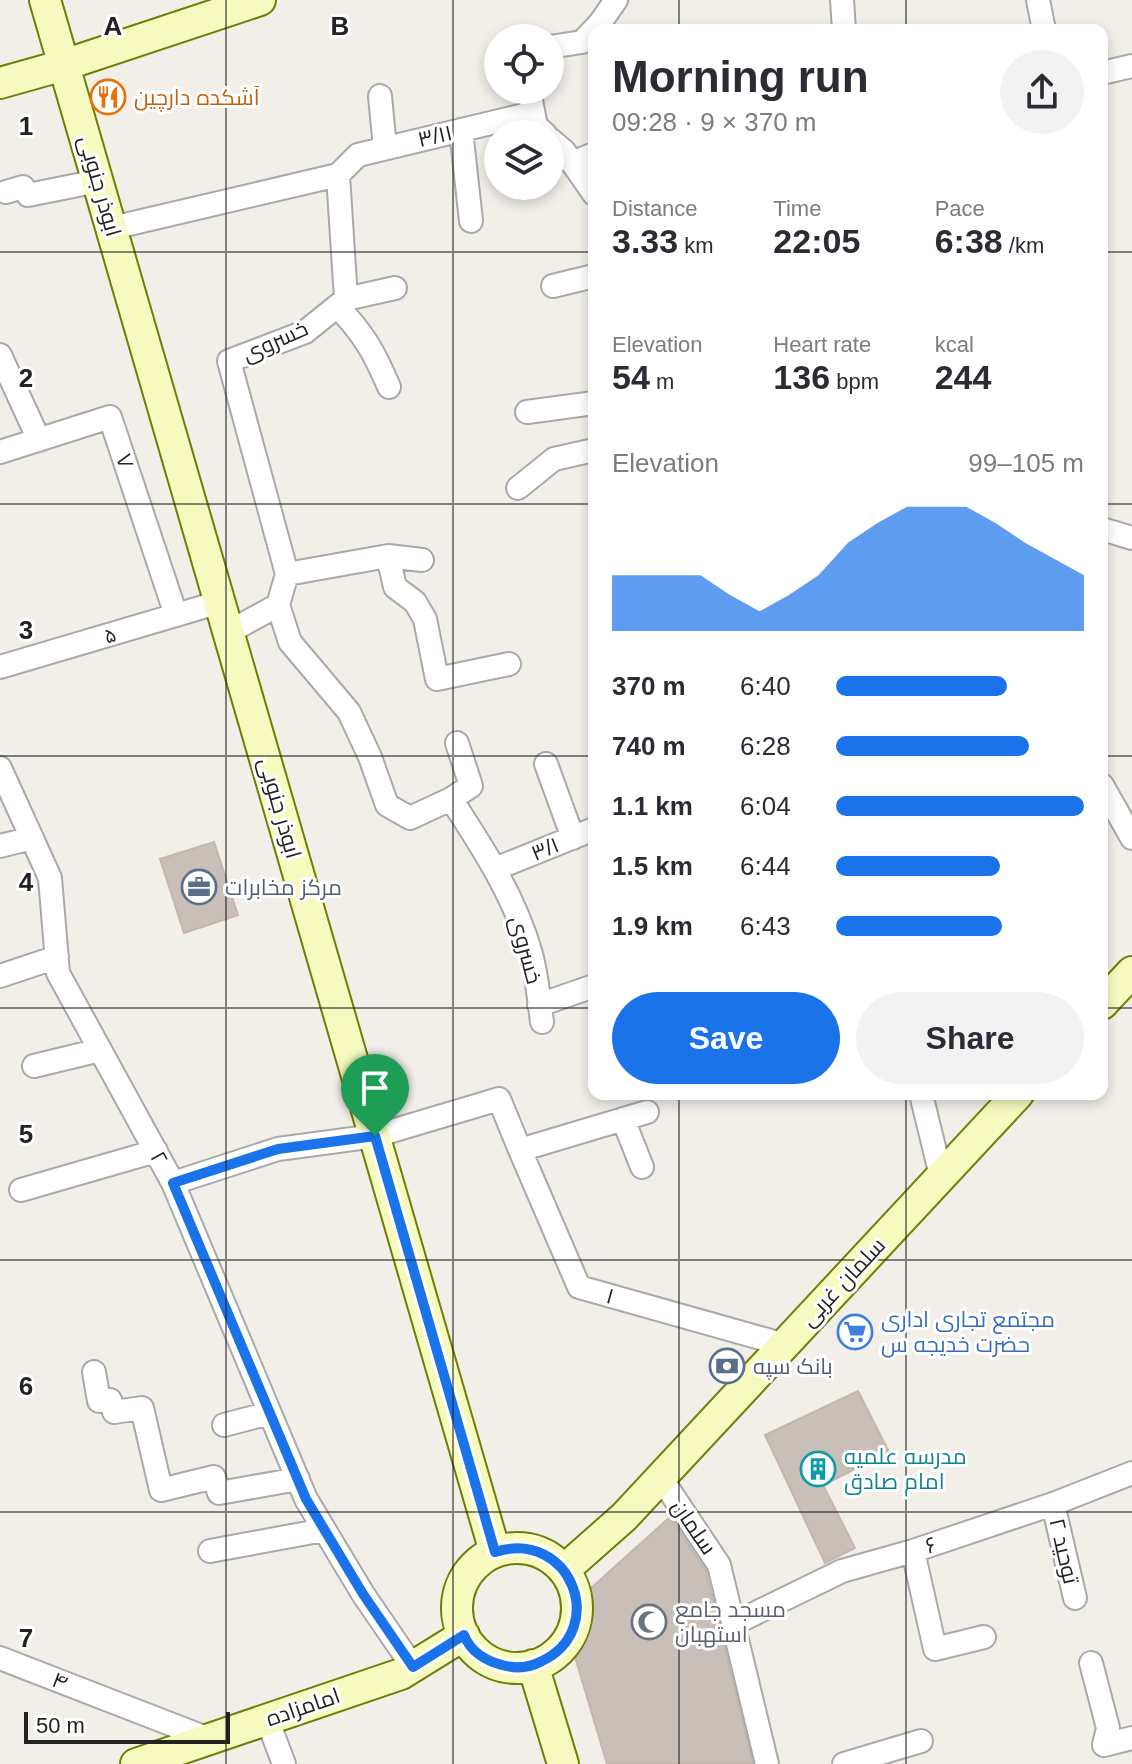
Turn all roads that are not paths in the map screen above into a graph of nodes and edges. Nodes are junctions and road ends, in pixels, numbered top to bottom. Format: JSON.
{"nodes":[{"id":1,"x":45,"y":0,"type":"edge"},
{"id":2,"x":260,"y":0,"type":"edge"},
{"id":3,"x":616,"y":0,"type":"edge"},
{"id":4,"x":842,"y":0,"type":"edge"},
{"id":5,"x":1038,"y":0,"type":"edge"},
{"id":6,"x":599,"y":24,"type":"edge"},
{"id":7,"x":844,"y":24,"type":"edge"},
{"id":8,"x":1043,"y":24,"type":"edge"},
{"id":9,"x":588,"y":36,"type":"edge"},
{"id":10,"x":564,"y":45,"type":"edge"},
{"id":11,"x":64,"y":65,"type":"junction"},
{"id":12,"x":1132,"y":66,"type":"edge"},
{"id":13,"x":1108,"y":72,"type":"edge"},
{"id":14,"x":0,"y":83,"type":"edge"},
{"id":15,"x":380,"y":96,"type":"dead end"},
{"id":16,"x":503,"y":120,"type":"edge"},
{"id":17,"x":530,"y":120,"type":"edge"},
{"id":18,"x":484,"y":125,"type":"edge"},
{"id":19,"x":461,"y":130,"type":"junction"},
{"id":20,"x":385,"y":148,"type":"junction"},
{"id":21,"x":564,"y":151,"type":"edge"},
{"id":22,"x":588,"y":156,"type":"edge"},
{"id":23,"x":572,"y":163,"type":"junction"},
{"id":24,"x":338,"y":175,"type":"junction"},
{"id":25,"x":98,"y":181,"type":"junction"},
{"id":26,"x":588,"y":186,"type":"edge"},
{"id":27,"x":6,"y":192,"type":"dead end"},
{"id":28,"x":471,"y":221,"type":"dead end"},
{"id":29,"x":112,"y":228,"type":"junction"},
{"id":30,"x":588,"y":277,"type":"edge"},
{"id":31,"x":553,"y":286,"type":"dead end"},
{"id":32,"x":395,"y":288,"type":"dead end"},
{"id":33,"x":342,"y":303,"type":"junction"},
{"id":34,"x":0,"y":355,"type":"edge"},
{"id":35,"x":389,"y":387,"type":"dead end"},
{"id":36,"x":588,"y":404,"type":"edge"},
{"id":37,"x":527,"y":412,"type":"dead end"},
{"id":38,"x":39,"y":440,"type":"junction"},
{"id":39,"x":588,"y":451,"type":"edge"},
{"id":40,"x":0,"y":452,"type":"edge"},
{"id":41,"x":518,"y":488,"type":"dead end"},
{"id":42,"x":1108,"y":531,"type":"edge"},
{"id":43,"x":1132,"y":538,"type":"edge"},
{"id":44,"x":388,"y":556,"type":"junction"},
{"id":45,"x":422,"y":560,"type":"dead end"},
{"id":46,"x":287,"y":574,"type":"junction"},
{"id":47,"x":220,"y":602,"type":"junction"},
{"id":48,"x":278,"y":605,"type":"junction"},
{"id":49,"x":176,"y":615,"type":"junction"},
{"id":50,"x":229,"y":632,"type":"junction"},
{"id":51,"x":509,"y":664,"type":"dead end"},
{"id":52,"x":0,"y":667,"type":"edge"},
{"id":53,"x":457,"y":743,"type":"dead end"},
{"id":54,"x":546,"y":764,"type":"dead end"},
{"id":55,"x":0,"y":768,"type":"edge"},
{"id":56,"x":1108,"y":796,"type":"edge"},
{"id":57,"x":451,"y":799,"type":"junction"},
{"id":58,"x":588,"y":832,"type":"edge"},
{"id":59,"x":32,"y":838,"type":"junction"},
{"id":60,"x":573,"y":838,"type":"junction"},
{"id":61,"x":1132,"y":838,"type":"edge"},
{"id":62,"x":0,"y":846,"type":"edge"},
{"id":63,"x":495,"y":869,"type":"junction"},
{"id":64,"x":57,"y":957,"type":"junction"},
{"id":65,"x":1132,"y":972,"type":"edge"},
{"id":66,"x":0,"y":976,"type":"edge"},
{"id":67,"x":588,"y":989,"type":"edge"},
{"id":68,"x":1108,"y":998,"type":"edge"},
{"id":69,"x":100,"y":1050,"type":"junction"},
{"id":70,"x":34,"y":1066,"type":"dead end"},
{"id":71,"x":922,"y":1100,"type":"edge"},
{"id":72,"x":1012,"y":1100,"type":"edge"},
{"id":73,"x":647,"y":1112,"type":"dead end"},
{"id":74,"x":623,"y":1119,"type":"junction"},
{"id":75,"x":375,"y":1136,"type":"junction"},
{"id":76,"x":520,"y":1150,"type":"junction"},
{"id":77,"x":156,"y":1151,"type":"junction"},
{"id":78,"x":642,"y":1167,"type":"dead end"},
{"id":79,"x":941,"y":1176,"type":"junction"},
{"id":80,"x":173,"y":1183,"type":"junction"},
{"id":81,"x":21,"y":1190,"type":"dead end"},
{"id":82,"x":785,"y":1345,"type":"junction"},
{"id":83,"x":94,"y":1372,"type":"dead end"},
{"id":84,"x":270,"y":1413,"type":"junction"},
{"id":85,"x":224,"y":1425,"type":"dead end"},
{"id":86,"x":1132,"y":1473,"type":"edge"},
{"id":87,"x":661,"y":1478,"type":"junction"},
{"id":88,"x":298,"y":1479,"type":"junction"},
{"id":89,"x":1053,"y":1504,"type":"junction"},
{"id":90,"x":324,"y":1530,"type":"junction"},
{"id":91,"x":210,"y":1551,"type":"dead end"},
{"id":92,"x":913,"y":1551,"type":"junction"},
{"id":93,"x":495,"y":1552,"type":"junction"},
{"id":94,"x":564,"y":1570,"type":"junction"},
{"id":95,"x":1075,"y":1598,"type":"dead end"},
{"id":96,"x":733,"y":1624,"type":"junction"},
{"id":97,"x":464,"y":1635,"type":"junction"},
{"id":98,"x":984,"y":1637,"type":"dead end"},
{"id":99,"x":0,"y":1658,"type":"edge"},
{"id":100,"x":1091,"y":1663,"type":"dead end"},
{"id":101,"x":533,"y":1665,"type":"junction"},
{"id":102,"x":413,"y":1667,"type":"junction"},
{"id":103,"x":267,"y":1719,"type":"junction"},
{"id":104,"x":1132,"y":1738,"type":"edge"},
{"id":105,"x":209,"y":1739,"type":"junction"},
{"id":106,"x":921,"y":1741,"type":"dead end"},
{"id":107,"x":1107,"y":1754,"type":"edge"},
{"id":108,"x":153,"y":1761,"type":"edge"},
{"id":109,"x":284,"y":1764,"type":"edge"},
{"id":110,"x":563,"y":1764,"type":"edge"},
{"id":111,"x":767,"y":1764,"type":"edge"},
{"id":112,"x":844,"y":1764,"type":"edge"}],
"edges":[{"from":1,"to":11,"type":"street","name":"ابوذر جنوبی"},
{"from":2,"to":11,"type":"street"},
{"from":3,"to":6,"type":"street"},
{"from":4,"to":7,"type":"street"},
{"from":5,"to":8,"type":"street"},
{"from":9,"to":10,"type":"street"},
{"from":11,"to":14,"type":"street"},
{"from":11,"to":25,"type":"street","name":"ابوذر جنوبی"},
{"from":12,"to":13,"type":"street"},
{"from":15,"to":20,"type":"street"},
{"from":16,"to":17,"type":"street","name":"۳/۱۱"},
{"from":18,"to":19,"type":"street","name":"۳/۱۱"},
{"from":19,"to":20,"type":"street","name":"۳/۱۱"},
{"from":19,"to":28,"type":"street"},
{"from":20,"to":24,"type":"street","name":"۳/۱۱"},
{"from":21,"to":23,"type":"street"},
{"from":22,"to":23,"type":"street"},
{"from":23,"to":26,"type":"street"},
{"from":24,"to":29,"type":"street"},
{"from":24,"to":33,"type":"street"},
{"from":25,"to":27,"type":"street"},
{"from":25,"to":29,"type":"street","name":"ابوذر جنوبی"},
{"from":29,"to":47,"type":"street","name":"ابوذر جنوبی"},
{"from":30,"to":31,"type":"street"},
{"from":32,"to":33,"type":"street"},
{"from":33,"to":35,"type":"street"},
{"from":33,"to":46,"type":"street","name":"خسروی"},
{"from":34,"to":38,"type":"street"},
{"from":36,"to":37,"type":"street"},
{"from":38,"to":40,"type":"street","name":"۷"},
{"from":38,"to":49,"type":"street","name":"۷"},
{"from":39,"to":41,"type":"street"},
{"from":42,"to":43,"type":"street"},
{"from":44,"to":45,"type":"street"},
{"from":44,"to":46,"type":"street"},
{"from":44,"to":51,"type":"street"},
{"from":46,"to":48,"type":"street"},
{"from":47,"to":49,"type":"street","name":"۵"},
{"from":47,"to":50,"type":"street","name":"ابوذر جنوبی"},
{"from":48,"to":50,"type":"street"},
{"from":48,"to":57,"type":"street"},
{"from":49,"to":52,"type":"street","name":"۵"},
{"from":50,"to":75,"type":"street","name":"ابوذر جنوبی"},
{"from":53,"to":57,"type":"street"},
{"from":54,"to":60,"type":"street"},
{"from":55,"to":59,"type":"street","name":"۲"},
{"from":56,"to":61,"type":"street"},
{"from":57,"to":63,"type":"street","name":"خسروی"},
{"from":58,"to":60,"type":"street","name":"۳/۱"},
{"from":59,"to":62,"type":"street"},
{"from":59,"to":64,"type":"street","name":"۲"},
{"from":60,"to":63,"type":"street","name":"۳/۱"},
{"from":63,"to":67,"type":"street","name":"خسروی"},
{"from":64,"to":66,"type":"street"},
{"from":64,"to":69,"type":"street","name":"۲"},
{"from":65,"to":68,"type":"street"},
{"from":69,"to":70,"type":"street"},
{"from":69,"to":77,"type":"street","name":"۲"},
{"from":71,"to":79,"type":"street"},
{"from":72,"to":79,"type":"street","name":"سلمان غربی"},
{"from":73,"to":74,"type":"street"},
{"from":74,"to":76,"type":"street"},
{"from":74,"to":78,"type":"street"},
{"from":75,"to":76,"type":"street"},
{"from":75,"to":80,"type":"street"},
{"from":75,"to":93,"type":"street","name":"ابوذر جنوبی"},
{"from":76,"to":82,"type":"street","name":"۱"},
{"from":77,"to":80,"type":"street","name":"۲"},
{"from":77,"to":81,"type":"street"},
{"from":79,"to":82,"type":"street","name":"سلمان غربی"},
{"from":80,"to":84,"type":"street","name":"۲"},
{"from":82,"to":87,"type":"street","name":"سلمان غربی"},
{"from":83,"to":88,"type":"street"},
{"from":84,"to":85,"type":"street"},
{"from":84,"to":88,"type":"street","name":"۲"},
{"from":86,"to":89,"type":"street","name":"۶"},
{"from":87,"to":94,"type":"street","name":"سلمان غربی"},
{"from":87,"to":96,"type":"street","name":"سلمان"},
{"from":88,"to":90,"type":"street","name":"۲"},
{"from":89,"to":92,"type":"street","name":"۶"},
{"from":89,"to":95,"type":"street","name":"توحید ۲"},
{"from":90,"to":91,"type":"street"},
{"from":90,"to":102,"type":"street","name":"۲"},
{"from":92,"to":96,"type":"street","name":"۶"},
{"from":92,"to":98,"type":"street"},
{"from":93,"to":94,"type":"street"},
{"from":93,"to":97,"type":"street"},
{"from":94,"to":101,"type":"street"},
{"from":96,"to":111,"type":"street","name":"سلمان"},
{"from":97,"to":101,"type":"street"},
{"from":97,"to":102,"type":"street","name":"امامزاده"},
{"from":99,"to":105,"type":"street","name":"۴"},
{"from":100,"to":107,"type":"street"},
{"from":101,"to":110,"type":"street"},
{"from":102,"to":103,"type":"street","name":"امامزاده"},
{"from":103,"to":105,"type":"street","name":"امامزاده"},
{"from":103,"to":109,"type":"street"},
{"from":104,"to":107,"type":"street"},
{"from":105,"to":108,"type":"street","name":"امامزاده"},
{"from":106,"to":112,"type":"street"}]}
